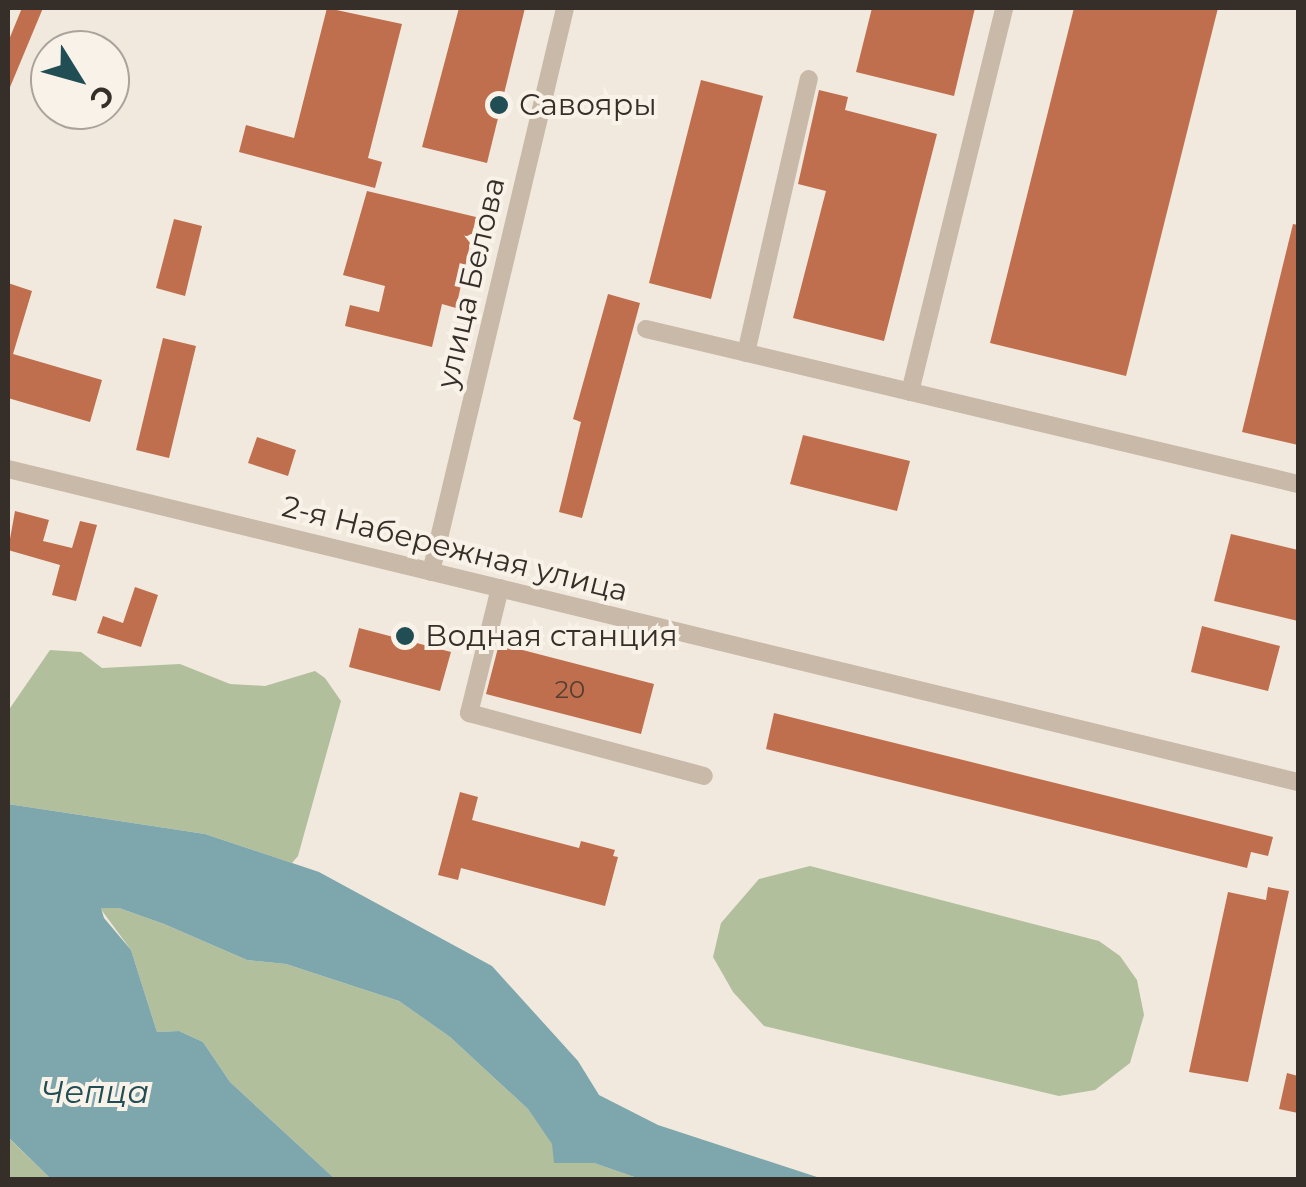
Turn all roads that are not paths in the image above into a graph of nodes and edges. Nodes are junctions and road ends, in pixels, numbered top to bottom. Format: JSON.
{"nodes":[{"id":1,"x":565,"y":8,"type":"edge"},
{"id":2,"x":1004,"y":8,"type":"edge"},
{"id":3,"x":809,"y":79,"type":"dead end"},
{"id":4,"x":646,"y":329,"type":"dead end"},
{"id":5,"x":746,"y":353,"type":"junction"},
{"id":6,"x":910,"y":392,"type":"junction"},
{"id":7,"x":8,"y":469,"type":"edge"},
{"id":8,"x":1298,"y":484,"type":"edge"},
{"id":9,"x":431,"y":572,"type":"junction"},
{"id":10,"x":500,"y":588,"type":"junction"},
{"id":11,"x":704,"y":776,"type":"dead end"},
{"id":12,"x":1298,"y":782,"type":"edge"}],
"edges":[{"from":1,"to":9,"type":"street","name":"улица Белова"},
{"from":2,"to":6,"type":"street"},
{"from":3,"to":5,"type":"street"},
{"from":4,"to":5,"type":"street"},
{"from":5,"to":6,"type":"street"},
{"from":6,"to":8,"type":"street"},
{"from":7,"to":9,"type":"street","name":"2-я Набережная улица"},
{"from":9,"to":10,"type":"street","name":"2-я Набережная улица"},
{"from":10,"to":11,"type":"street"},
{"from":10,"to":12,"type":"street","name":"2-я Набережная улица"}]}
